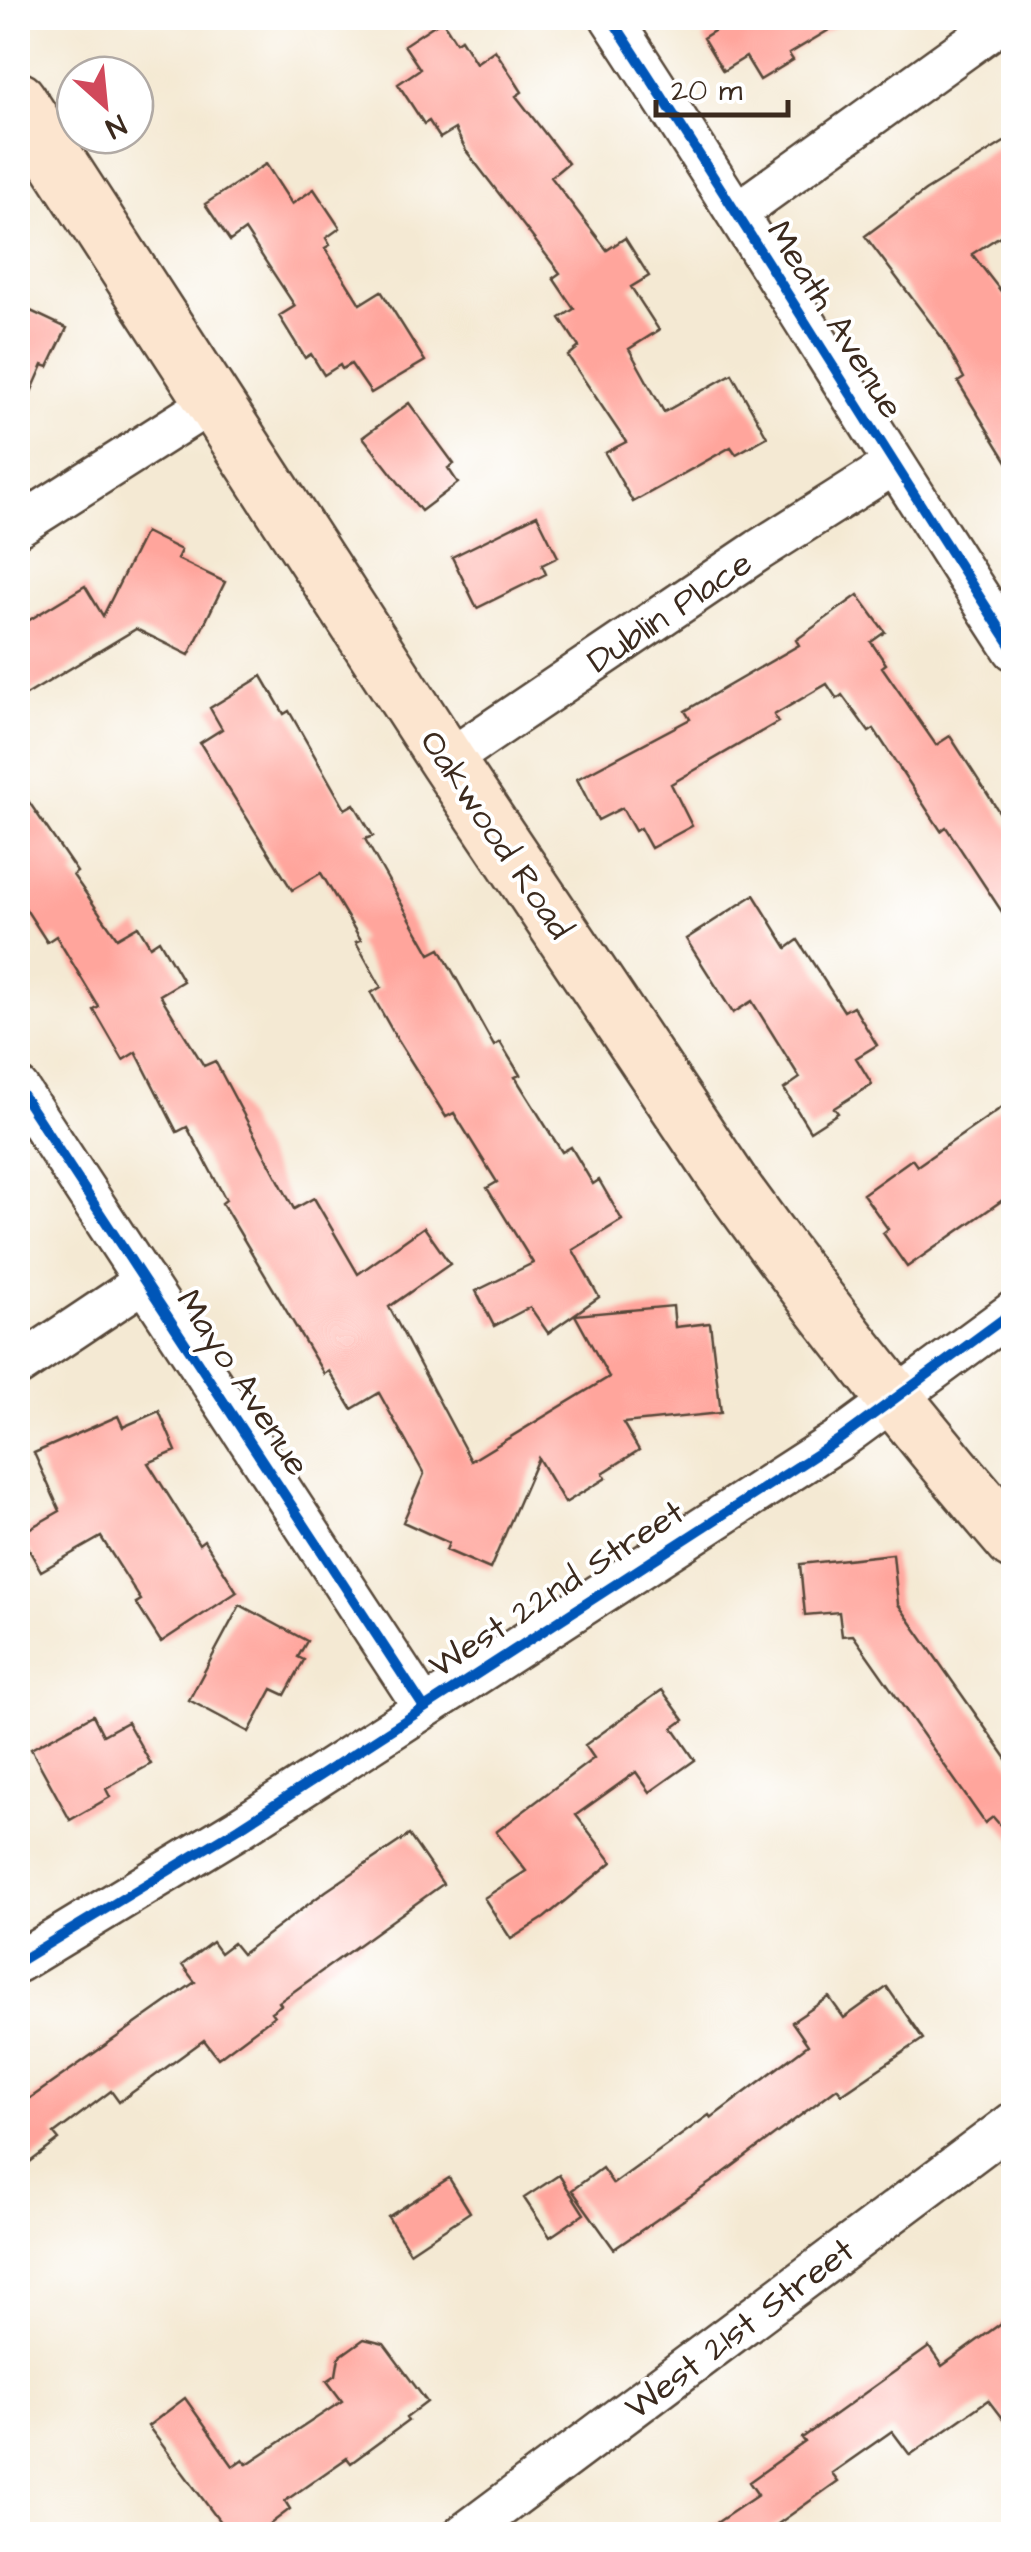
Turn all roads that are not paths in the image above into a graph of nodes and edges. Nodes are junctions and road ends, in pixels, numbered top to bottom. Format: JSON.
{"nodes":[{"id":1,"x":611,"y":18,"type":"edge"},
{"id":2,"x":1007,"y":18,"type":"edge"},
{"id":3,"x":18,"y":100,"type":"edge"},
{"id":4,"x":738,"y":212,"type":"junction"},
{"id":5,"x":214,"y":401,"type":"junction"},
{"id":6,"x":894,"y":465,"type":"junction"},
{"id":7,"x":18,"y":526,"type":"edge"},
{"id":8,"x":1014,"y":650,"type":"edge"},
{"id":9,"x":447,"y":761,"type":"junction"},
{"id":10,"x":18,"y":1088,"type":"edge"},
{"id":11,"x":145,"y":1281,"type":"junction"},
{"id":12,"x":1014,"y":1311,"type":"edge"},
{"id":13,"x":18,"y":1366,"type":"edge"},
{"id":14,"x":896,"y":1400,"type":"junction"},
{"id":15,"x":1014,"y":1542,"type":"edge"},
{"id":16,"x":423,"y":1706,"type":"junction"},
{"id":17,"x":18,"y":1962,"type":"edge"},
{"id":18,"x":1014,"y":2122,"type":"edge"},
{"id":19,"x":464,"y":2534,"type":"edge"}],
"edges":[{"from":1,"to":4,"type":"street","name":"Meath Avenue"},
{"from":2,"to":4,"type":"street"},
{"from":3,"to":5,"type":"main road","name":"Oakwood Road"},
{"from":4,"to":6,"type":"street","name":"Meath Avenue"},
{"from":5,"to":7,"type":"street"},
{"from":5,"to":9,"type":"main road","name":"Oakwood Road"},
{"from":6,"to":8,"type":"street","name":"Meath Avenue"},
{"from":6,"to":9,"type":"street","name":"Dublin Place"},
{"from":9,"to":14,"type":"main road","name":"Oakwood Road"},
{"from":10,"to":11,"type":"street","name":"Mayo Avenue"},
{"from":11,"to":13,"type":"street"},
{"from":11,"to":16,"type":"street","name":"Mayo Avenue"},
{"from":12,"to":14,"type":"street","name":"West 22nd Street"},
{"from":14,"to":15,"type":"main road","name":"Oakwood Road"},
{"from":14,"to":16,"type":"street","name":"West 22nd Street"},
{"from":16,"to":17,"type":"street","name":"West 22nd Street"},
{"from":18,"to":19,"type":"street","name":"West 21st Street"}]}
